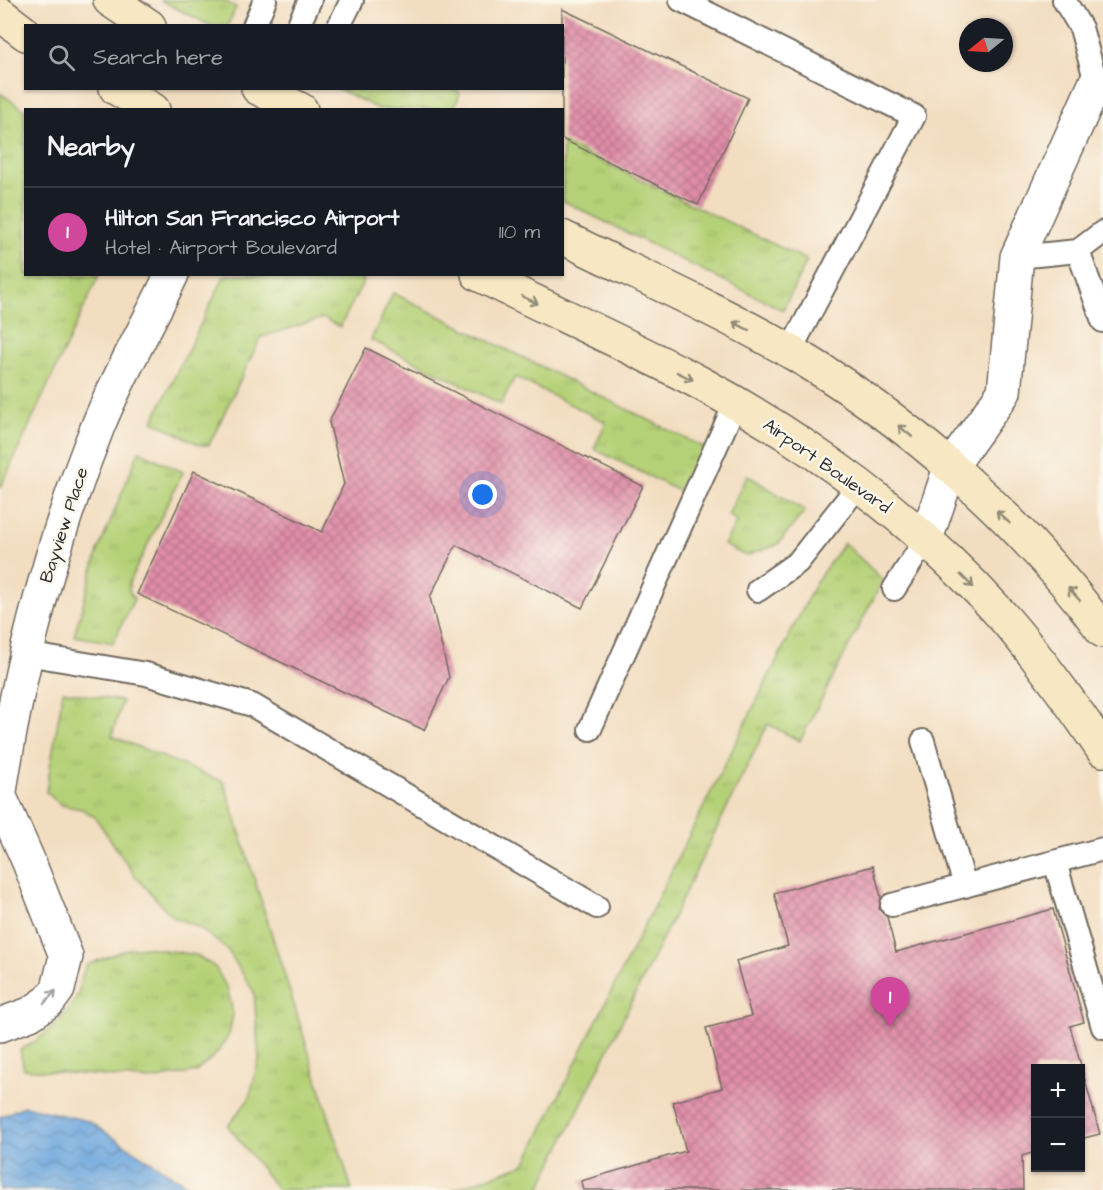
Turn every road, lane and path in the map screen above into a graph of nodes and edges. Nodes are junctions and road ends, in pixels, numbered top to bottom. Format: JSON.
{"nodes":[{"id":1,"x":110,"y":0,"type":"edge"},
{"id":2,"x":265,"y":0,"type":"edge"},
{"id":3,"x":310,"y":0,"type":"edge"},
{"id":4,"x":352,"y":0,"type":"edge"},
{"id":5,"x":681,"y":0,"type":"edge"},
{"id":6,"x":1064,"y":0,"type":"edge"},
{"id":7,"x":0,"y":14,"type":"edge"},
{"id":8,"x":146,"y":24,"type":"edge"},
{"id":9,"x":255,"y":24,"type":"edge"},
{"id":10,"x":299,"y":24,"type":"edge"},
{"id":11,"x":340,"y":24,"type":"edge"},
{"id":12,"x":24,"y":32,"type":"edge"},
{"id":13,"x":1099,"y":85,"type":"edge"},
{"id":14,"x":119,"y":90,"type":"edge"},
{"id":15,"x":263,"y":93,"type":"edge"},
{"id":16,"x":150,"y":108,"type":"edge"},
{"id":17,"x":297,"y":108,"type":"edge"},
{"id":18,"x":1103,"y":232,"type":"edge"},
{"id":19,"x":564,"y":238,"type":"edge"},
{"id":20,"x":1078,"y":251,"type":"junction"},
{"id":21,"x":1017,"y":257,"type":"junction"},
{"id":22,"x":171,"y":276,"type":"edge"},
{"id":23,"x":482,"y":276,"type":"edge"},
{"id":24,"x":1103,"y":321,"type":"edge"},
{"id":25,"x":790,"y":351,"type":"junction"},
{"id":26,"x":735,"y":404,"type":"junction"},
{"id":27,"x":950,"y":468,"type":"junction"},
{"id":28,"x":858,"y":486,"type":"junction"},
{"id":29,"x":926,"y":539,"type":"junction"},
{"id":30,"x":894,"y":589,"type":"dead end"},
{"id":31,"x":758,"y":590,"type":"dead end"},
{"id":32,"x":1103,"y":631,"type":"edge"},
{"id":33,"x":26,"y":654,"type":"junction"},
{"id":34,"x":590,"y":729,"type":"dead end"},
{"id":35,"x":923,"y":741,"type":"dead end"},
{"id":36,"x":1103,"y":750,"type":"edge"},
{"id":37,"x":0,"y":791,"type":"edge"},
{"id":38,"x":0,"y":797,"type":"edge"},
{"id":39,"x":1103,"y":849,"type":"edge"},
{"id":40,"x":1055,"y":862,"type":"junction"},
{"id":41,"x":965,"y":886,"type":"junction"},
{"id":42,"x":892,"y":905,"type":"dead end"},
{"id":43,"x":597,"y":908,"type":"dead end"},
{"id":44,"x":0,"y":1024,"type":"edge"},
{"id":45,"x":1103,"y":1027,"type":"edge"}],
"edges":[{"from":1,"to":8,"type":"main road"},
{"from":2,"to":9,"type":"lane"},
{"from":3,"to":10,"type":"lane"},
{"from":4,"to":11,"type":"lane"},
{"from":5,"to":25,"type":"lane"},
{"from":6,"to":13,"type":"lane"},
{"from":7,"to":12,"type":"main road"},
{"from":13,"to":21,"type":"street"},
{"from":14,"to":16,"type":"main road"},
{"from":15,"to":17,"type":"main road"},
{"from":18,"to":20,"type":"lane"},
{"from":25,"to":19,"type":"main road","one_way":true},
{"from":20,"to":21,"type":"lane"},
{"from":20,"to":24,"type":"lane"},
{"from":21,"to":27,"type":"street"},
{"from":22,"to":33,"type":"street","name":"Bayview Place"},
{"from":23,"to":26,"type":"main road","name":"Airport Boulevard","one_way":true},
{"from":27,"to":25,"type":"main road","one_way":true},
{"from":26,"to":28,"type":"main road","name":"Airport Boulevard"},
{"from":26,"to":34,"type":"lane"},
{"from":27,"to":29,"type":"street"},
{"from":32,"to":27,"type":"main road","one_way":true},
{"from":28,"to":29,"type":"main road","name":"Airport Boulevard"},
{"from":28,"to":31,"type":"lane"},
{"from":29,"to":30,"type":"lane"},
{"from":29,"to":36,"type":"main road","name":"Airport Boulevard","one_way":true},
{"from":33,"to":37,"type":"street","name":"Bayview Place"},
{"from":33,"to":43,"type":"lane"},
{"from":35,"to":41,"type":"lane"},
{"from":44,"to":38,"type":"street","one_way":true},
{"from":39,"to":40,"type":"lane"},
{"from":40,"to":41,"type":"lane"},
{"from":40,"to":45,"type":"lane"},
{"from":41,"to":42,"type":"lane"}]}
